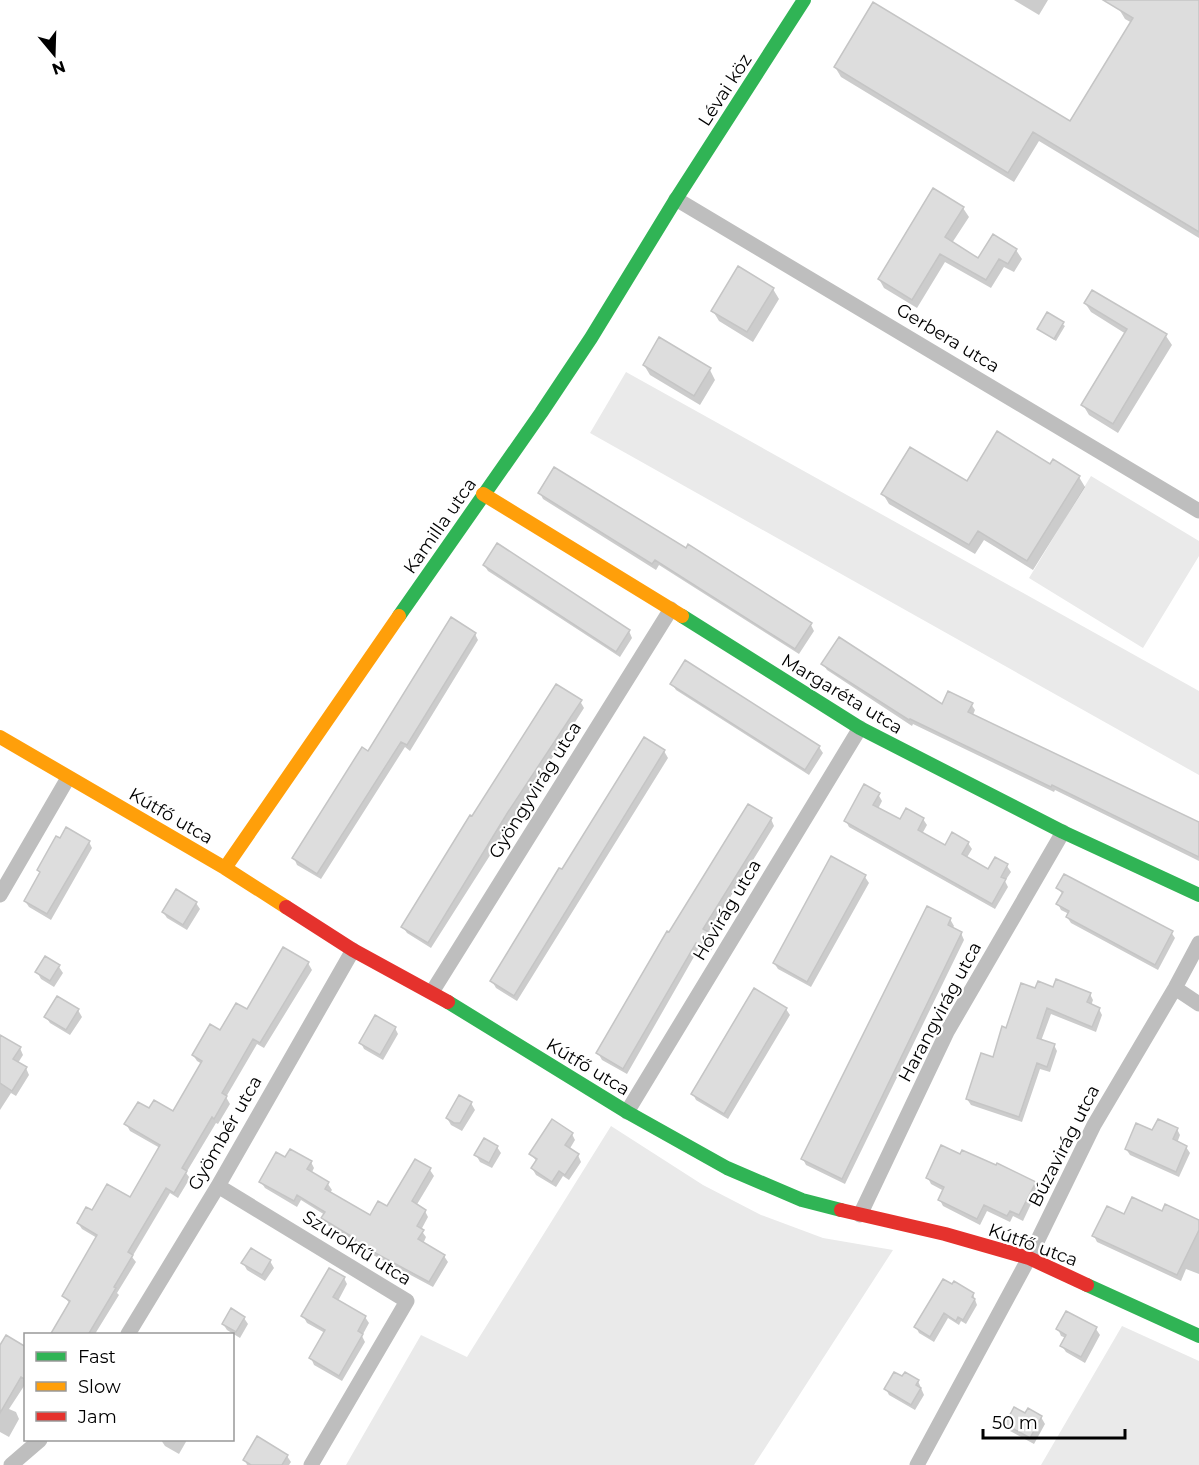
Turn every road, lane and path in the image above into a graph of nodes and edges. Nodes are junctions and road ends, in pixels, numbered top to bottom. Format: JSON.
{"nodes":[{"id":1,"x":804,"y":0,"type":"edge"},
{"id":2,"x":676,"y":199,"type":"junction"},
{"id":3,"x":483,"y":494,"type":"junction"},
{"id":4,"x":1199,"y":511,"type":"edge"},
{"id":5,"x":671,"y":609,"type":"junction"},
{"id":6,"x":860,"y":728,"type":"junction"},
{"id":7,"x":0,"y":737,"type":"edge"},
{"id":8,"x":68,"y":778,"type":"junction"},
{"id":9,"x":1063,"y":832,"type":"junction"},
{"id":10,"x":225,"y":868,"type":"junction"},
{"id":11,"x":1199,"y":894,"type":"edge"},
{"id":12,"x":0,"y":895,"type":"edge"},
{"id":13,"x":1199,"y":943,"type":"edge"},
{"id":14,"x":353,"y":950,"type":"junction"},
{"id":15,"x":1175,"y":988,"type":"junction"},
{"id":16,"x":432,"y":992,"type":"junction"},
{"id":17,"x":1199,"y":1004,"type":"edge"},
{"id":18,"x":627,"y":1112,"type":"junction"},
{"id":19,"x":218,"y":1186,"type":"junction"},
{"id":20,"x":860,"y":1215,"type":"junction"},
{"id":21,"x":1029,"y":1258,"type":"junction"},
{"id":22,"x":129,"y":1333,"type":"edge"},
{"id":23,"x":1199,"y":1336,"type":"edge"},
{"id":24,"x":39,"y":1441,"type":"edge"},
{"id":25,"x":11,"y":1465,"type":"edge"},
{"id":26,"x":311,"y":1465,"type":"edge"},
{"id":27,"x":917,"y":1465,"type":"edge"}],
"edges":[{"from":1,"to":2,"type":"street","name":"Lévai köz"},
{"from":2,"to":3,"type":"street","name":"Kamilla utca"},
{"from":2,"to":4,"type":"street","name":"Gerbera utca"},
{"from":3,"to":5,"type":"street","name":"Margaréta utca"},
{"from":3,"to":10,"type":"street","name":"Kamilla utca"},
{"from":5,"to":6,"type":"street","name":"Margaréta utca"},
{"from":5,"to":16,"type":"street","name":"Gyöngyvirág utca"},
{"from":6,"to":9,"type":"street","name":"Margaréta utca"},
{"from":6,"to":18,"type":"street","name":"Hóvirág utca"},
{"from":7,"to":8,"type":"street","name":"Kútfő utca"},
{"from":8,"to":10,"type":"street","name":"Kútfő utca"},
{"from":8,"to":12,"type":"street"},
{"from":9,"to":11,"type":"street","name":"Margaréta utca"},
{"from":9,"to":20,"type":"street","name":"Harangvirág utca"},
{"from":10,"to":14,"type":"street","name":"Kútfő utca"},
{"from":13,"to":15,"type":"street","name":"Búzavirág utca"},
{"from":14,"to":16,"type":"street","name":"Kútfő utca"},
{"from":14,"to":19,"type":"street","name":"Gyömbér utca"},
{"from":15,"to":17,"type":"street"},
{"from":15,"to":21,"type":"street","name":"Búzavirág utca"},
{"from":16,"to":18,"type":"street","name":"Kútfő utca"},
{"from":18,"to":20,"type":"street","name":"Kútfő utca"},
{"from":19,"to":22,"type":"street","name":"Gyömbér utca"},
{"from":19,"to":26,"type":"street","name":"Szurokfű utca"},
{"from":20,"to":21,"type":"street","name":"Kútfő utca"},
{"from":21,"to":23,"type":"street","name":"Kútfő utca"},
{"from":21,"to":27,"type":"street","name":"Búzavirág utca"},
{"from":24,"to":25,"type":"street"}]}
